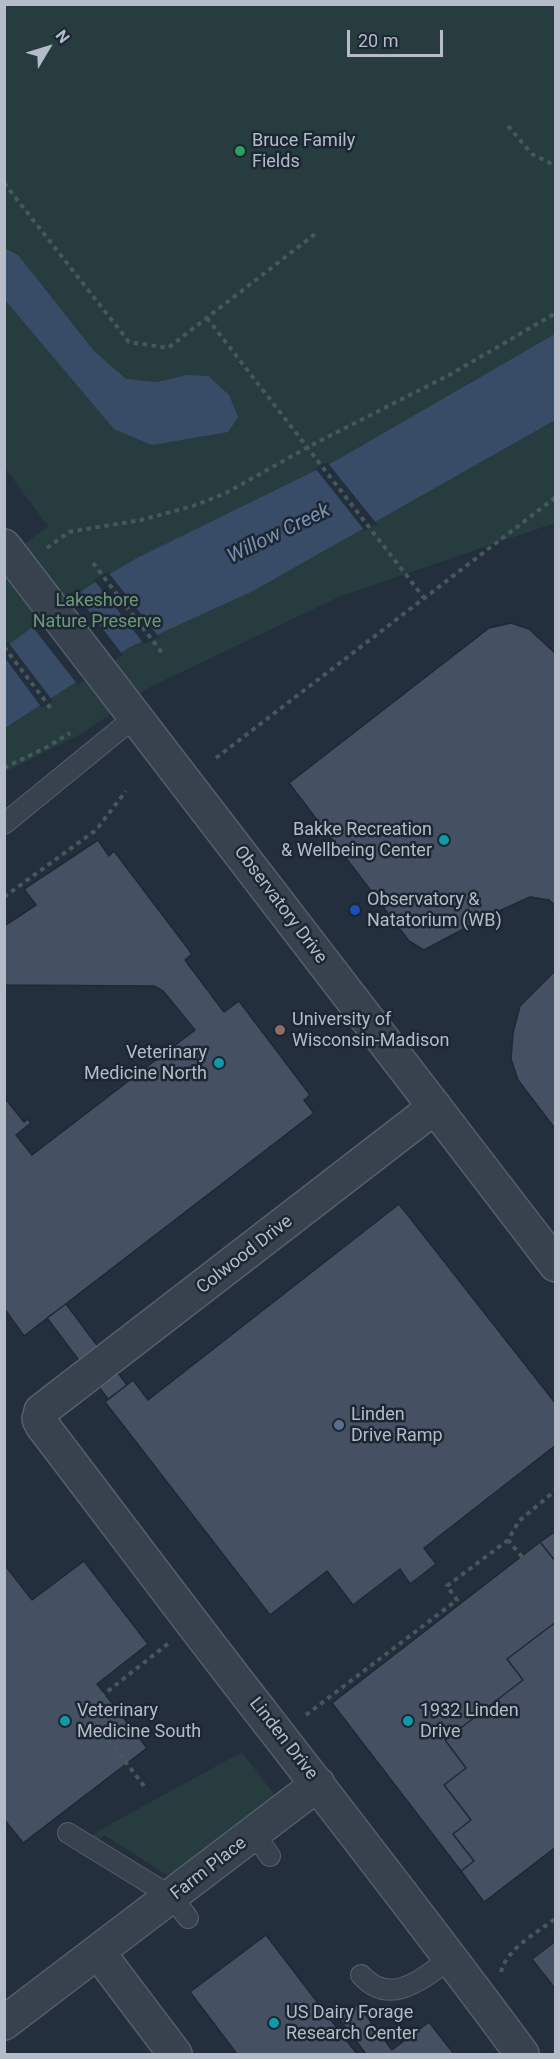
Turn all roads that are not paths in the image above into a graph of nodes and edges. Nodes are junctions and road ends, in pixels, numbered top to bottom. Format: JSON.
{"nodes":[{"id":1,"x":13,"y":557,"type":"edge"},
{"id":2,"x":135,"y":717,"type":"junction"},
{"id":3,"x":4,"y":824,"type":"edge"},
{"id":4,"x":435,"y":1107,"type":"junction"},
{"id":5,"x":555,"y":1265,"type":"edge"},
{"id":6,"x":48,"y":1413,"type":"joint"},
{"id":7,"x":318,"y":1784,"type":"junction"},
{"id":8,"x":68,"y":1833,"type":"dead end"},
{"id":9,"x":180,"y":1908,"type":"junction"},
{"id":10,"x":98,"y":1952,"type":"junction"},
{"id":11,"x":451,"y":1958,"type":"junction"},
{"id":12,"x":361,"y":1975,"type":"dead end"},
{"id":13,"x":4,"y":2023,"type":"edge"},
{"id":14,"x":175,"y":2055,"type":"edge"},
{"id":15,"x":522,"y":2055,"type":"edge"}],
"edges":[{"from":1,"to":2,"type":"street","name":"Observatory Drive"},
{"from":2,"to":3,"type":"lane"},
{"from":2,"to":4,"type":"street","name":"Observatory Drive"},
{"from":4,"to":5,"type":"street","name":"Observatory Drive"},
{"from":4,"to":6,"type":"street","name":"Colwood Drive"},
{"from":6,"to":7,"type":"street","name":"Linden Drive"},
{"from":7,"to":9,"type":"street","name":"Farm Place"},
{"from":7,"to":11,"type":"street","name":"Linden Drive"},
{"from":8,"to":9,"type":"lane"},
{"from":9,"to":10,"type":"street","name":"Farm Place"},
{"from":10,"to":13,"type":"street","name":"Farm Place"},
{"from":10,"to":14,"type":"street"},
{"from":11,"to":12,"type":"lane"},
{"from":11,"to":15,"type":"street","name":"Linden Drive"}]}
